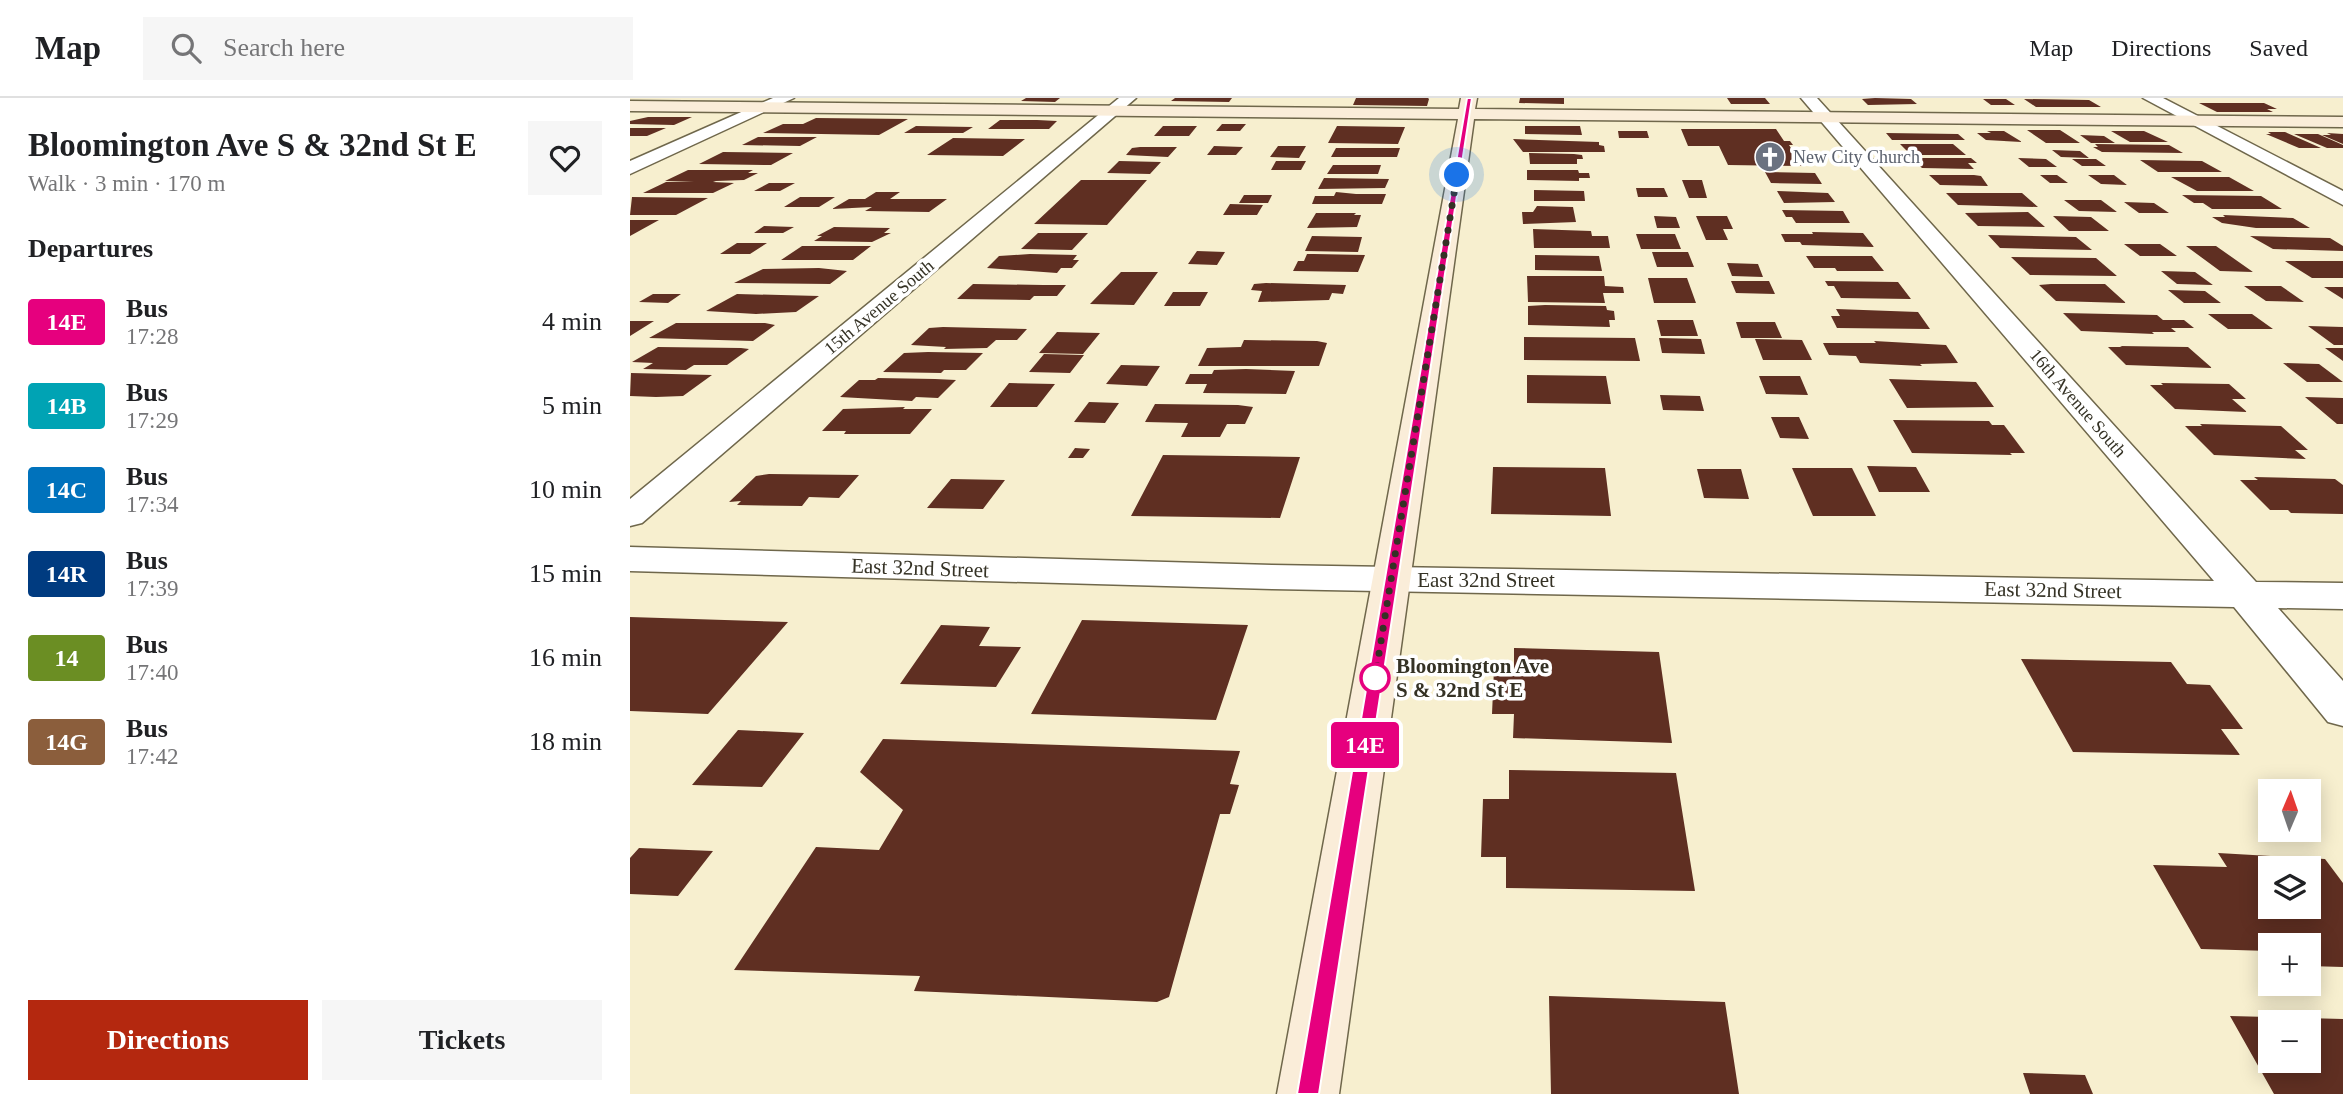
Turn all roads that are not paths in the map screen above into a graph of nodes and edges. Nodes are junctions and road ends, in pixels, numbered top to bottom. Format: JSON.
{"nodes":[{"id":1,"x":786,"y":98,"type":"edge"},
{"id":2,"x":2151,"y":98,"type":"edge"},
{"id":3,"x":1120,"y":105,"type":"edge"},
{"id":4,"x":630,"y":107,"type":"edge"},
{"id":5,"x":764,"y":107,"type":"junction"},
{"id":6,"x":1468,"y":107,"type":"edge"},
{"id":7,"x":1818,"y":108,"type":"edge"},
{"id":8,"x":2195,"y":121,"type":"junction"},
{"id":9,"x":2343,"y":122,"type":"edge"},
{"id":10,"x":630,"y":168,"type":"edge"},
{"id":11,"x":2343,"y":199,"type":"edge"},
{"id":12,"x":630,"y":516,"type":"edge"},
{"id":13,"x":630,"y":559,"type":"edge"},
{"id":14,"x":1392,"y":580,"type":"junction"},
{"id":15,"x":2243,"y":594,"type":"junction"},
{"id":16,"x":2343,"y":596,"type":"edge"},
{"id":17,"x":2343,"y":710,"type":"edge"},
{"id":18,"x":1308,"y":1094,"type":"edge"}],
"edges":[{"from":1,"to":5,"type":"street"},
{"from":2,"to":8,"type":"street"},
{"from":3,"to":5,"type":"street"},
{"from":3,"to":6,"type":"street"},
{"from":3,"to":12,"type":"street","name":"15th Avenue South"},
{"from":4,"to":5,"type":"street"},
{"from":5,"to":10,"type":"street"},
{"from":6,"to":7,"type":"street"},
{"from":6,"to":14,"type":"street"},
{"from":7,"to":8,"type":"street"},
{"from":7,"to":15,"type":"street","name":"16th Avenue South"},
{"from":8,"to":9,"type":"street"},
{"from":8,"to":11,"type":"street"},
{"from":13,"to":14,"type":"street","name":"East 32nd Street"},
{"from":14,"to":15,"type":"street","name":"East 32nd Street"},
{"from":14,"to":18,"type":"street"},
{"from":15,"to":16,"type":"street","name":"East 32nd Street"},
{"from":15,"to":17,"type":"street","name":"16th Avenue South"}]}
